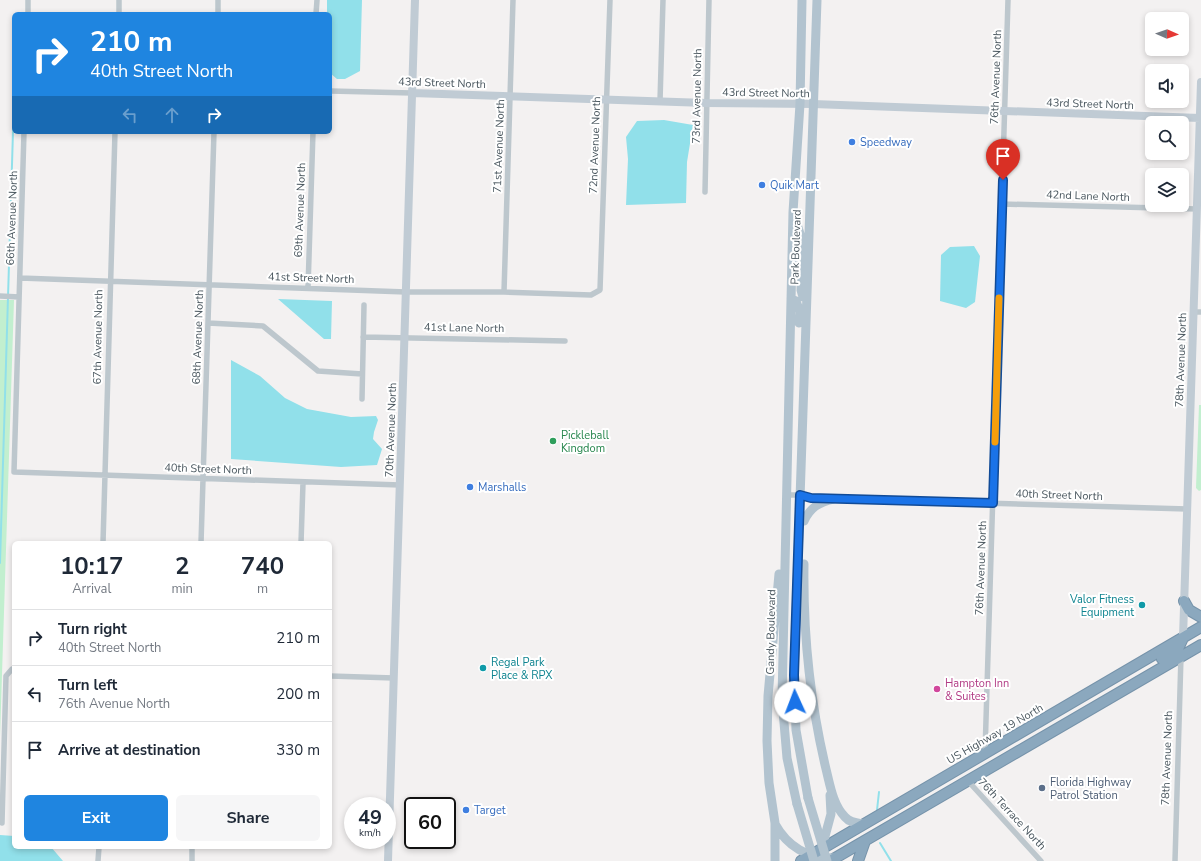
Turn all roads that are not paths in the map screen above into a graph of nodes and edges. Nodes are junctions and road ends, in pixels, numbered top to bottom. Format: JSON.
{"nodes":[{"id":1,"x":28,"y":0,"type":"edge"},
{"id":2,"x":119,"y":0,"type":"edge"},
{"id":3,"x":218,"y":0,"type":"edge"},
{"id":4,"x":317,"y":0,"type":"edge"},
{"id":5,"x":415,"y":0,"type":"edge"},
{"id":6,"x":513,"y":0,"type":"edge"},
{"id":7,"x":610,"y":0,"type":"edge"},
{"id":8,"x":663,"y":0,"type":"edge"},
{"id":9,"x":709,"y":0,"type":"edge"},
{"id":10,"x":802,"y":0,"type":"edge"},
{"id":11,"x":817,"y":0,"type":"edge"},
{"id":12,"x":1008,"y":0,"type":"edge"},
{"id":13,"x":28,"y":12,"type":"edge"},
{"id":14,"x":119,"y":12,"type":"edge"},
{"id":15,"x":218,"y":12,"type":"edge"},
{"id":16,"x":316,"y":12,"type":"edge"},
{"id":17,"x":1201,"y":82,"type":"edge"},
{"id":18,"x":332,"y":91,"type":"edge"},
{"id":19,"x":412,"y":93,"type":"junction"},
{"id":20,"x":511,"y":96,"type":"junction"},
{"id":21,"x":607,"y":100,"type":"junction"},
{"id":22,"x":660,"y":101,"type":"junction"},
{"id":23,"x":706,"y":103,"type":"junction"},
{"id":24,"x":800,"y":104,"type":"junction"},
{"id":25,"x":813,"y":104,"type":"junction"},
{"id":26,"x":1005,"y":112,"type":"junction"},
{"id":27,"x":1200,"y":118,"type":"edge"},
{"id":28,"x":24,"y":134,"type":"edge"},
{"id":29,"x":115,"y":134,"type":"edge"},
{"id":30,"x":214,"y":134,"type":"edge"},
{"id":31,"x":312,"y":134,"type":"edge"},
{"id":32,"x":1200,"y":166,"type":"edge"},
{"id":33,"x":705,"y":192,"type":"dead end"},
{"id":34,"x":1002,"y":204,"type":"junction"},
{"id":35,"x":1197,"y":209,"type":"junction"},
{"id":36,"x":793,"y":212,"type":"junction"},
{"id":37,"x":1198,"y":241,"type":"edge"},
{"id":38,"x":20,"y":278,"type":"junction"},
{"id":39,"x":109,"y":281,"type":"junction"},
{"id":40,"x":209,"y":285,"type":"junction"},
{"id":41,"x":308,"y":288,"type":"junction"},
{"id":42,"x":600,"y":290,"type":"joint"},
{"id":43,"x":406,"y":292,"type":"junction"},
{"id":44,"x":504,"y":292,"type":"junction"},
{"id":45,"x":0,"y":296,"type":"edge"},
{"id":46,"x":19,"y":297,"type":"junction"},
{"id":47,"x":806,"y":297,"type":"junction"},
{"id":48,"x":791,"y":299,"type":"junction"},
{"id":49,"x":364,"y":305,"type":"dead end"},
{"id":50,"x":1197,"y":312,"type":"edge"},
{"id":51,"x":208,"y":323,"type":"junction"},
{"id":52,"x":363,"y":337,"type":"junction"},
{"id":53,"x":405,"y":337,"type":"junction"},
{"id":54,"x":565,"y":341,"type":"dead end"},
{"id":55,"x":362,"y":374,"type":"junction"},
{"id":56,"x":362,"y":398,"type":"dead end"},
{"id":57,"x":803,"y":408,"type":"junction"},
{"id":58,"x":14,"y":472,"type":"joint"},
{"id":59,"x":104,"y":475,"type":"junction"},
{"id":60,"x":203,"y":479,"type":"junction"},
{"id":61,"x":303,"y":483,"type":"junction"},
{"id":62,"x":400,"y":485,"type":"junction"},
{"id":63,"x":786,"y":495,"type":"junction"},
{"id":64,"x":800,"y":495,"type":"junction"},
{"id":65,"x":833,"y":499,"type":"junction"},
{"id":66,"x":993,"y":503,"type":"junction"},
{"id":67,"x":1187,"y":509,"type":"junction"},
{"id":68,"x":804,"y":521,"type":"junction"},
{"id":69,"x":785,"y":525,"type":"junction"},
{"id":70,"x":103,"y":541,"type":"edge"},
{"id":71,"x":201,"y":541,"type":"edge"},
{"id":72,"x":301,"y":541,"type":"edge"},
{"id":73,"x":1184,"y":601,"type":"junction"},
{"id":74,"x":1201,"y":617,"type":"edge"},
{"id":75,"x":1201,"y":627,"type":"edge"},
{"id":76,"x":1201,"y":630,"type":"edge"},
{"id":77,"x":1183,"y":638,"type":"junction"},
{"id":78,"x":1201,"y":645,"type":"edge"},
{"id":79,"x":1181,"y":656,"type":"junction"},
{"id":80,"x":12,"y":670,"type":"edge"},
{"id":81,"x":332,"y":676,"type":"edge"},
{"id":82,"x":394,"y":678,"type":"junction"},
{"id":83,"x":1109,"y":697,"type":"junction"},
{"id":84,"x":985,"y":753,"type":"junction"},
{"id":85,"x":968,"y":781,"type":"junction"},
{"id":86,"x":830,"y":788,"type":"junction"},
{"id":87,"x":2,"y":823,"type":"dead end"},
{"id":88,"x":775,"y":823,"type":"junction"},
{"id":89,"x":864,"y":824,"type":"junction"},
{"id":90,"x":865,"y":841,"type":"junction"},
{"id":91,"x":99,"y":849,"type":"edge"},
{"id":92,"x":192,"y":849,"type":"edge"},
{"id":93,"x":821,"y":858,"type":"edge"},
{"id":94,"x":98,"y":861,"type":"edge"},
{"id":95,"x":192,"y":861,"type":"edge"},
{"id":96,"x":388,"y":861,"type":"edge"},
{"id":97,"x":774,"y":861,"type":"edge"},
{"id":98,"x":801,"y":861,"type":"edge"},
{"id":99,"x":858,"y":861,"type":"edge"},
{"id":100,"x":1042,"y":861,"type":"edge"},
{"id":101,"x":1175,"y":861,"type":"edge"}],
"edges":[{"from":1,"to":13,"type":"street"},
{"from":2,"to":14,"type":"street"},
{"from":3,"to":15,"type":"street"},
{"from":4,"to":16,"type":"street"},
{"from":5,"to":19,"type":"street","name":"70th Avenue North"},
{"from":6,"to":20,"type":"street","name":"71st Avenue North"},
{"from":7,"to":21,"type":"street","name":"72nd Avenue North"},
{"from":8,"to":22,"type":"street"},
{"from":9,"to":23,"type":"street","name":"73rd Avenue North"},
{"from":10,"to":24,"type":"main road","name":"Park Boulevard"},
{"from":11,"to":25,"type":"main road","name":"Park Boulevard"},
{"from":12,"to":26,"type":"street","name":"76th Avenue North"},
{"from":17,"to":27,"type":"street","name":"78th Avenue North"},
{"from":18,"to":19,"type":"street","name":"43rd Street North"},
{"from":19,"to":20,"type":"street","name":"43rd Street North"},
{"from":19,"to":43,"type":"street","name":"70th Avenue North"},
{"from":20,"to":21,"type":"street","name":"43rd Street North"},
{"from":20,"to":44,"type":"street","name":"71st Avenue North"},
{"from":21,"to":22,"type":"street","name":"43rd Street North"},
{"from":21,"to":42,"type":"street","name":"72nd Avenue North"},
{"from":22,"to":23,"type":"street","name":"43rd Street North"},
{"from":23,"to":24,"type":"street","name":"43rd Street North"},
{"from":23,"to":33,"type":"street","name":"73rd Avenue North"},
{"from":24,"to":25,"type":"street","name":"43rd Street North"},
{"from":24,"to":36,"type":"main road","name":"Park Boulevard"},
{"from":25,"to":26,"type":"street","name":"43rd Street North"},
{"from":25,"to":47,"type":"main road","name":"Park Boulevard"},
{"from":26,"to":27,"type":"street","name":"43rd Street North"},
{"from":26,"to":34,"type":"street","name":"76th Avenue North"},
{"from":27,"to":32,"type":"street","name":"78th Avenue North"},
{"from":28,"to":38,"type":"street","name":"66th Avenue North"},
{"from":29,"to":39,"type":"street","name":"67th Avenue North"},
{"from":30,"to":40,"type":"street","name":"68th Avenue North"},
{"from":31,"to":41,"type":"street","name":"69th Avenue North"},
{"from":32,"to":35,"type":"street","name":"78th Avenue North"},
{"from":34,"to":35,"type":"street","name":"42nd Lane North"},
{"from":34,"to":66,"type":"street","name":"76th Avenue North"},
{"from":35,"to":37,"type":"street","name":"78th Avenue North"},
{"from":36,"to":47,"type":"main road"},
{"from":36,"to":48,"type":"main road","name":"Park Boulevard"},
{"from":37,"to":50,"type":"street","name":"78th Avenue North"},
{"from":38,"to":39,"type":"street","name":"41st Street North"},
{"from":38,"to":46,"type":"street","name":"66th Avenue North"},
{"from":39,"to":40,"type":"street","name":"41st Street North"},
{"from":39,"to":59,"type":"street","name":"67th Avenue North"},
{"from":40,"to":41,"type":"street","name":"41st Street North"},
{"from":40,"to":51,"type":"street","name":"68th Avenue North"},
{"from":41,"to":43,"type":"street","name":"41st Street North"},
{"from":42,"to":44,"type":"street","name":"41st Street North"},
{"from":43,"to":44,"type":"street","name":"41st Street North"},
{"from":43,"to":53,"type":"street","name":"70th Avenue North"},
{"from":45,"to":46,"type":"street"},
{"from":46,"to":58,"type":"street","name":"66th Avenue North"},
{"from":47,"to":57,"type":"main road","name":"Park Boulevard"},
{"from":48,"to":57,"type":"main road"},
{"from":48,"to":63,"type":"main road","name":"Park Boulevard"},
{"from":49,"to":52,"type":"street"},
{"from":50,"to":67,"type":"street","name":"78th Avenue North"},
{"from":51,"to":55,"type":"street"},
{"from":51,"to":60,"type":"street","name":"68th Avenue North"},
{"from":52,"to":53,"type":"street","name":"41st Lane North"},
{"from":52,"to":55,"type":"street"},
{"from":53,"to":54,"type":"street","name":"41st Lane North"},
{"from":53,"to":62,"type":"street","name":"70th Avenue North"},
{"from":55,"to":56,"type":"street"},
{"from":57,"to":64,"type":"main road","name":"Park Boulevard"},
{"from":58,"to":59,"type":"street","name":"40th Street North"},
{"from":59,"to":60,"type":"street","name":"40th Street North"},
{"from":59,"to":70,"type":"street","name":"67th Avenue North"},
{"from":60,"to":61,"type":"street","name":"40th Street North"},
{"from":60,"to":71,"type":"street","name":"68th Avenue North"},
{"from":61,"to":62,"type":"street","name":"40th Street North"},
{"from":61,"to":72,"type":"street"},
{"from":62,"to":82,"type":"street","name":"70th Avenue North"},
{"from":63,"to":64,"type":"street","name":"40th Street North"},
{"from":63,"to":69,"type":"main road","name":"Gandy Boulevard"},
{"from":64,"to":65,"type":"street","name":"40th Street North"},
{"from":64,"to":68,"type":"main road"},
{"from":64,"to":93,"type":"main road","bridge":true},
{"from":65,"to":66,"type":"street","name":"40th Street North"},
{"from":65,"to":68,"type":"main road"},
{"from":66,"to":67,"type":"street","name":"40th Street North"},
{"from":66,"to":84,"type":"street","name":"76th Avenue North"},
{"from":67,"to":73,"type":"street","name":"78th Avenue North"},
{"from":68,"to":86,"type":"main road"},
{"from":69,"to":88,"type":"main road"},
{"from":69,"to":93,"type":"main road","name":"Gandy Boulevard","bridge":true},
{"from":73,"to":74,"type":"highway"},
{"from":73,"to":77,"type":"street","name":"78th Avenue North"},
{"from":75,"to":77,"type":"highway","name":"US Highway 19 North"},
{"from":76,"to":79,"type":"highway"},
{"from":77,"to":83,"type":"highway"},
{"from":77,"to":84,"type":"highway","name":"US Highway 19 North"},
{"from":78,"to":79,"type":"highway"},
{"from":79,"to":83,"type":"highway"},
{"from":79,"to":101,"type":"street","name":"78th Avenue North"},
{"from":80,"to":87,"type":"street"},
{"from":81,"to":82,"type":"street"},
{"from":82,"to":96,"type":"street","name":"70th Avenue North"},
{"from":83,"to":85,"type":"highway"},
{"from":84,"to":89,"type":"highway","name":"US Highway 19 North"},
{"from":85,"to":90,"type":"highway"},
{"from":85,"to":100,"type":"street","name":"76th Terrace North"},
{"from":86,"to":89,"type":"main road"},
{"from":86,"to":93,"type":"main road"},
{"from":88,"to":93,"type":"main road"},
{"from":88,"to":97,"type":"main road"},
{"from":89,"to":93,"type":"highway","name":"US Highway 19 North"},
{"from":90,"to":93,"type":"highway"},
{"from":90,"to":99,"type":"highway"},
{"from":91,"to":94,"type":"street"},
{"from":92,"to":95,"type":"street"},
{"from":93,"to":98,"type":"highway"}]}
